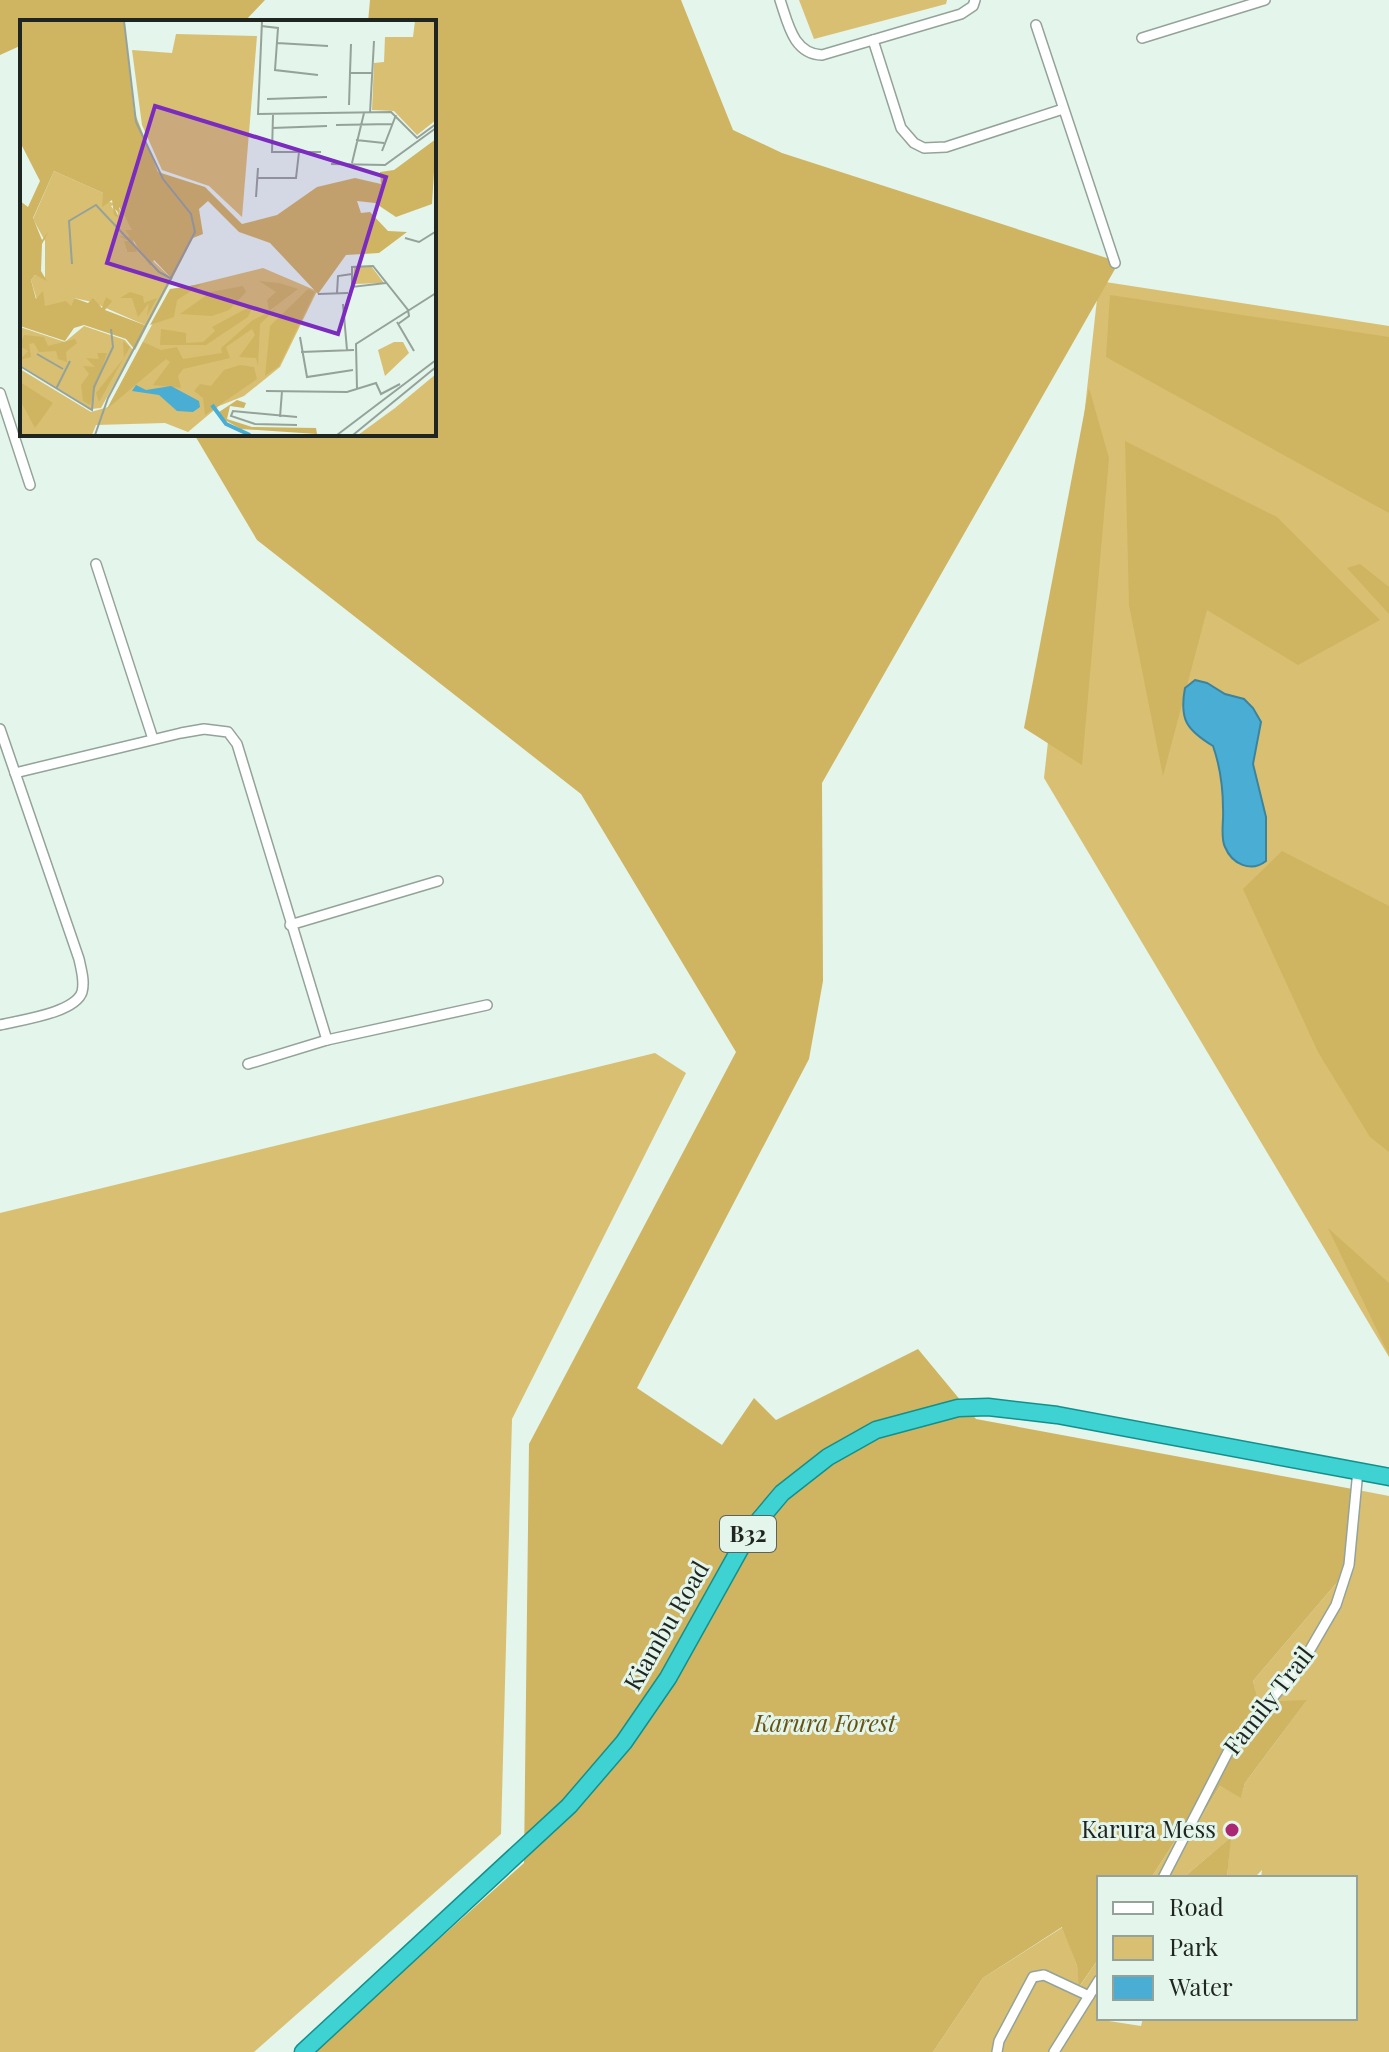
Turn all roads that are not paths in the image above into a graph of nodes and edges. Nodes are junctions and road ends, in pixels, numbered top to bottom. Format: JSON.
{"nodes":[{"id":1,"x":780,"y":0,"type":"edge"},
{"id":2,"x":975,"y":0,"type":"edge"},
{"id":3,"x":1265,"y":0,"type":"edge"},
{"id":4,"x":1036,"y":25,"type":"dead end"},
{"id":5,"x":1142,"y":38,"type":"dead end"},
{"id":6,"x":873,"y":40,"type":"junction"},
{"id":7,"x":1063,"y":109,"type":"junction"},
{"id":8,"x":1115,"y":263,"type":"dead end"},
{"id":9,"x":0,"y":393,"type":"edge"},
{"id":10,"x":30,"y":485,"type":"dead end"},
{"id":11,"x":96,"y":564,"type":"dead end"},
{"id":12,"x":0,"y":729,"type":"edge"},
{"id":13,"x":153,"y":739,"type":"junction"},
{"id":14,"x":15,"y":773,"type":"junction"},
{"id":15,"x":438,"y":881,"type":"dead end"},
{"id":16,"x":290,"y":925,"type":"junction"},
{"id":17,"x":487,"y":1005,"type":"dead end"},
{"id":18,"x":0,"y":1025,"type":"edge"},
{"id":19,"x":327,"y":1040,"type":"junction"},
{"id":20,"x":248,"y":1064,"type":"dead end"},
{"id":21,"x":1358,"y":1470,"type":"junction"},
{"id":22,"x":1389,"y":1477,"type":"edge"},
{"id":23,"x":1164,"y":1876,"type":"edge"},
{"id":24,"x":1097,"y":1983,"type":"edge"},
{"id":25,"x":1089,"y":1996,"type":"junction"},
{"id":26,"x":303,"y":2052,"type":"edge"},
{"id":27,"x":997,"y":2052,"type":"edge"},
{"id":28,"x":1054,"y":2052,"type":"edge"}],
"edges":[{"from":1,"to":6,"type":"street"},
{"from":2,"to":6,"type":"street"},
{"from":3,"to":5,"type":"street"},
{"from":4,"to":7,"type":"street"},
{"from":6,"to":7,"type":"street"},
{"from":7,"to":8,"type":"street"},
{"from":9,"to":10,"type":"street"},
{"from":11,"to":13,"type":"street"},
{"from":12,"to":14,"type":"street"},
{"from":13,"to":14,"type":"street"},
{"from":13,"to":16,"type":"street"},
{"from":14,"to":18,"type":"street"},
{"from":15,"to":16,"type":"street"},
{"from":16,"to":19,"type":"street"},
{"from":17,"to":19,"type":"street"},
{"from":19,"to":20,"type":"street"},
{"from":21,"to":22,"type":"highway","name":"Kiambu Road","number":"B32"},
{"from":21,"to":23,"type":"street","name":"Family Trail"},
{"from":21,"to":26,"type":"highway","name":"Kiambu Road","number":"B32"},
{"from":24,"to":25,"type":"street"},
{"from":25,"to":27,"type":"street"},
{"from":25,"to":28,"type":"street"}]}
